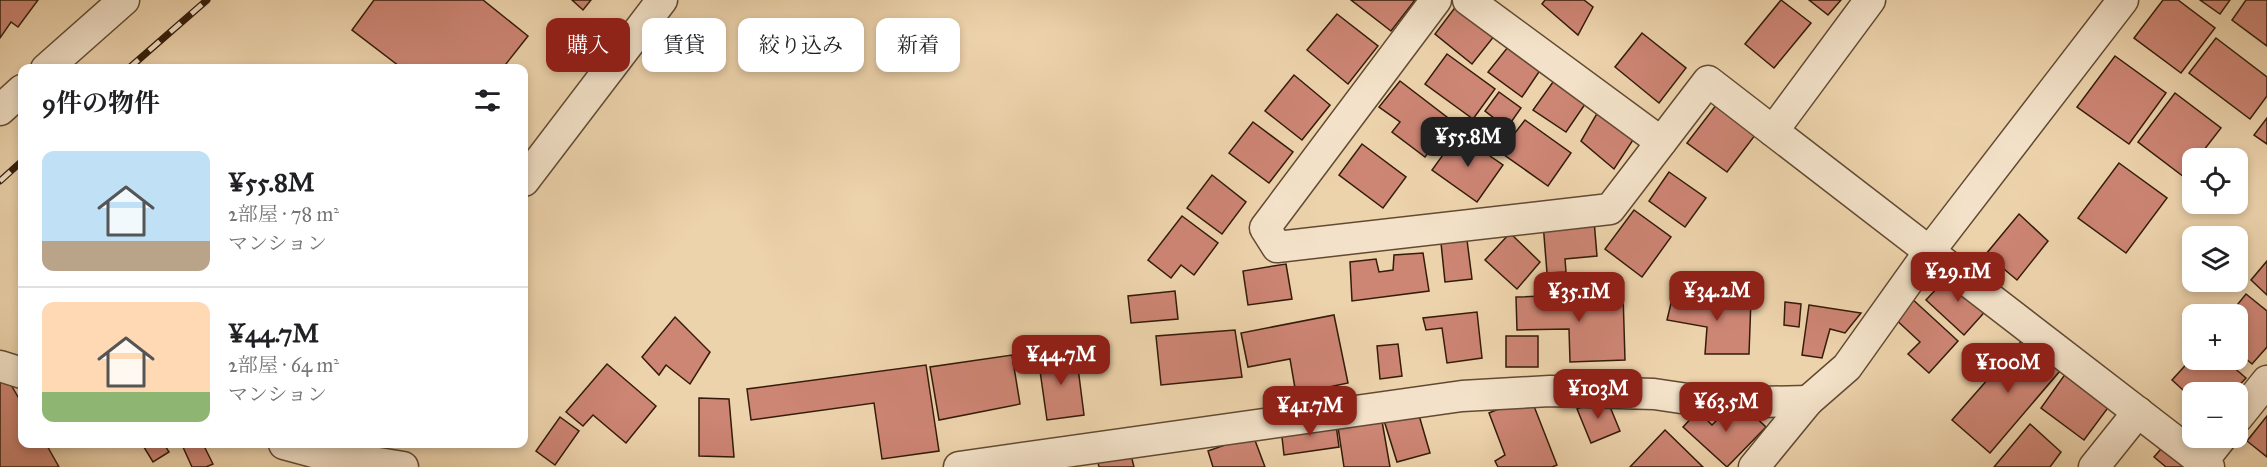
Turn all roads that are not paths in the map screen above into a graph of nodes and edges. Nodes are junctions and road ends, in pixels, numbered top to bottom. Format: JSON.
{"nodes":[{"id":1,"x":124,"y":0,"type":"edge"},
{"id":2,"x":662,"y":0,"type":"edge"},
{"id":3,"x":1436,"y":0,"type":"edge"},
{"id":4,"x":1468,"y":0,"type":"edge"},
{"id":5,"x":1870,"y":0,"type":"edge"},
{"id":6,"x":2122,"y":0,"type":"edge"},
{"id":7,"x":52,"y":64,"type":"edge"},
{"id":8,"x":18,"y":94,"type":"edge"},
{"id":9,"x":0,"y":110,"type":"edge"},
{"id":10,"x":1773,"y":131,"type":"junction"},
{"id":11,"x":1661,"y":142,"type":"junction"},
{"id":12,"x":528,"y":176,"type":"edge"},
{"id":13,"x":1929,"y":252,"type":"junction"},
{"id":14,"x":0,"y":366,"type":"edge"},
{"id":15,"x":18,"y":372,"type":"edge"},
{"id":16,"x":2267,"y":381,"type":"edge"},
{"id":17,"x":1808,"y":401,"type":"junction"},
{"id":18,"x":2248,"y":405,"type":"edge"},
{"id":19,"x":2138,"y":412,"type":"junction"},
{"id":20,"x":320,"y":448,"type":"edge"},
{"id":21,"x":2215,"y":448,"type":"edge"},
{"id":22,"x":1089,"y":458,"type":"edge"},
{"id":23,"x":2206,"y":464,"type":"edge"},
{"id":24,"x":290,"y":467,"type":"edge"},
{"id":25,"x":403,"y":467,"type":"edge"},
{"id":26,"x":959,"y":467,"type":"edge"},
{"id":27,"x":1754,"y":467,"type":"edge"},
{"id":28,"x":2094,"y":467,"type":"edge"}],
"edges":[{"from":1,"to":7,"type":"street"},
{"from":2,"to":12,"type":"street"},
{"from":3,"to":11,"type":"street"},
{"from":4,"to":11,"type":"street"},
{"from":5,"to":10,"type":"street"},
{"from":6,"to":13,"type":"street"},
{"from":8,"to":9,"type":"street"},
{"from":10,"to":11,"type":"street"},
{"from":10,"to":13,"type":"street"},
{"from":13,"to":17,"type":"street"},
{"from":13,"to":19,"type":"street"},
{"from":14,"to":15,"type":"street"},
{"from":16,"to":18,"type":"street"},
{"from":17,"to":22,"type":"street"},
{"from":17,"to":27,"type":"street"},
{"from":19,"to":23,"type":"street"},
{"from":19,"to":28,"type":"street"},
{"from":20,"to":24,"type":"street"},
{"from":20,"to":25,"type":"street"},
{"from":21,"to":23,"type":"street"},
{"from":22,"to":26,"type":"street"}]}
